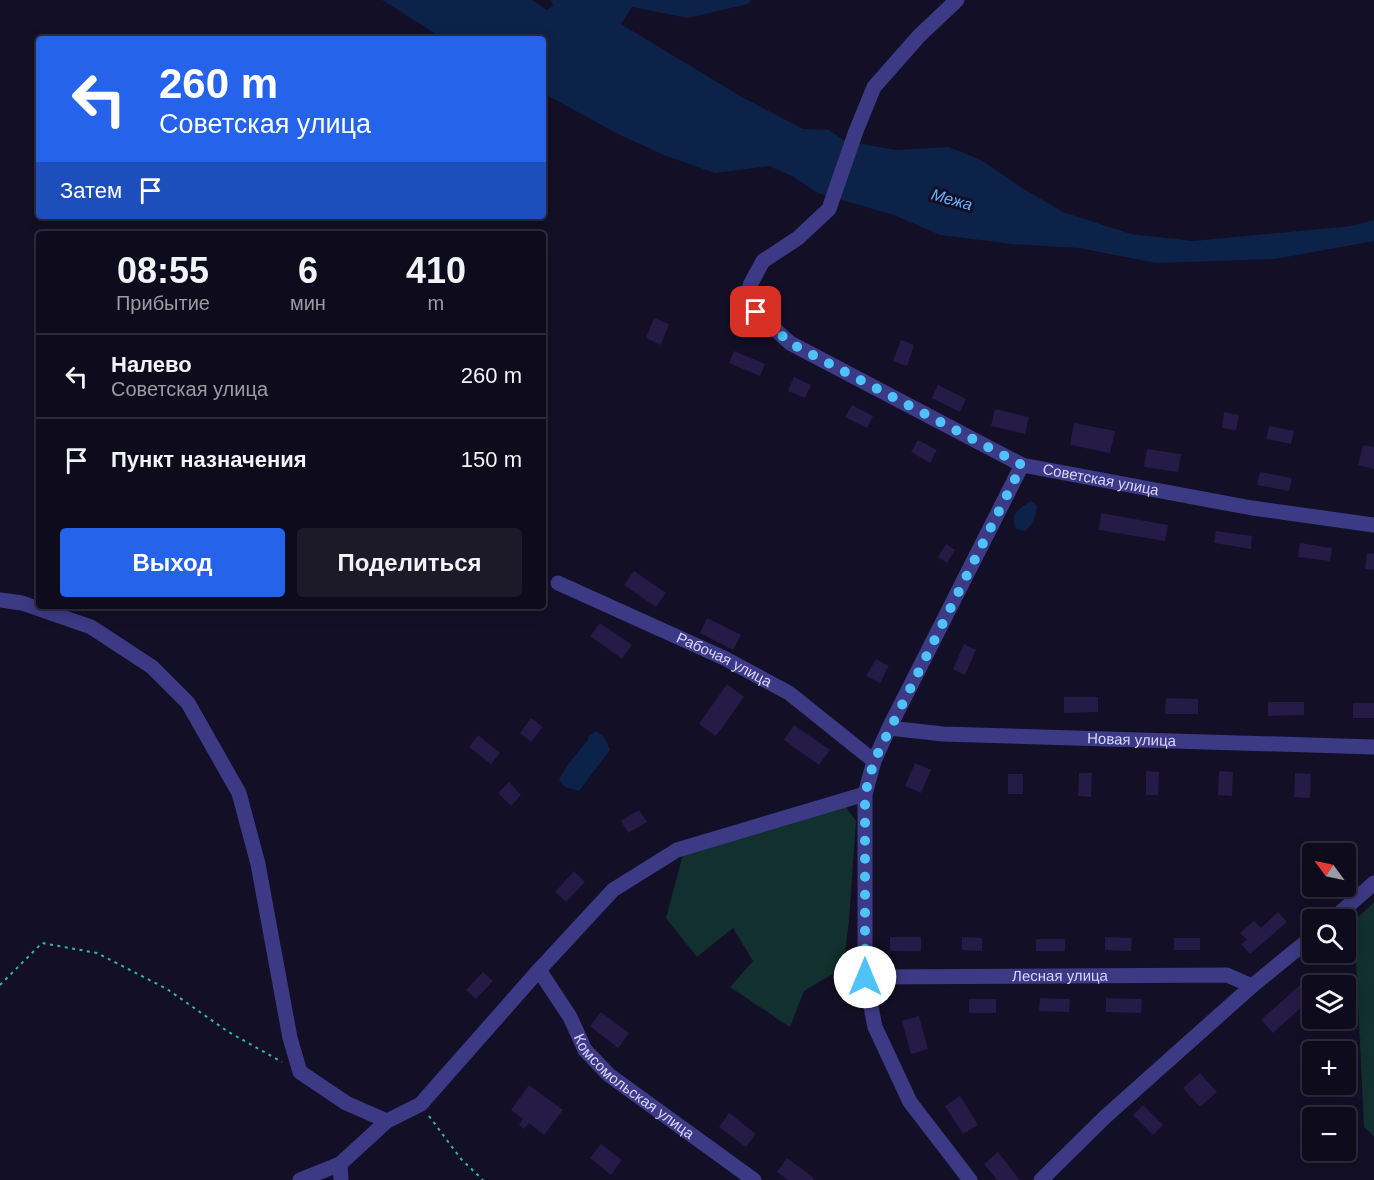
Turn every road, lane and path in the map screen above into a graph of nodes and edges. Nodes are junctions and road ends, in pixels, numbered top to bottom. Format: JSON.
{"nodes":[{"id":1,"x":957,"y":0,"type":"edge"},
{"id":2,"x":1022,"y":465,"type":"junction"},
{"id":3,"x":1374,"y":525,"type":"edge"},
{"id":4,"x":558,"y":583,"type":"dead end"},
{"id":5,"x":0,"y":600,"type":"edge"},
{"id":6,"x":36,"y":608,"type":"edge"},
{"id":7,"x":39,"y":609,"type":"edge"},
{"id":8,"x":889,"y":728,"type":"junction"},
{"id":9,"x":1374,"y":747,"type":"edge"},
{"id":10,"x":874,"y":761,"type":"junction"},
{"id":11,"x":865,"y":794,"type":"junction"},
{"id":12,"x":1374,"y":883,"type":"edge"},
{"id":13,"x":1344,"y":909,"type":"edge"},
{"id":14,"x":1302,"y":944,"type":"edge"},
{"id":15,"x":539,"y":970,"type":"junction"},
{"id":16,"x":865,"y":977,"type":"junction"},
{"id":17,"x":0,"y":985,"type":"edge"},
{"id":18,"x":1252,"y":986,"type":"junction"},
{"id":19,"x":300,"y":1072,"type":"junction"},
{"id":20,"x":421,"y":1104,"type":"junction"},
{"id":21,"x":387,"y":1121,"type":"junction"},
{"id":22,"x":340,"y":1164,"type":"junction"},
{"id":23,"x":300,"y":1180,"type":"edge"},
{"id":24,"x":341,"y":1180,"type":"edge"},
{"id":25,"x":483,"y":1180,"type":"edge"},
{"id":26,"x":754,"y":1180,"type":"edge"},
{"id":27,"x":970,"y":1180,"type":"edge"},
{"id":28,"x":1041,"y":1180,"type":"edge"}],
"edges":[{"from":1,"to":2,"type":"street","name":"Советская улица"},
{"from":2,"to":3,"type":"street","name":"Советская улица"},
{"from":2,"to":8,"type":"street"},
{"from":4,"to":10,"type":"street","name":"Рабочая улица"},
{"from":5,"to":6,"type":"street"},
{"from":7,"to":19,"type":"street"},
{"from":8,"to":9,"type":"street","name":"Новая улица"},
{"from":8,"to":10,"type":"street"},
{"from":10,"to":11,"type":"street"},
{"from":11,"to":15,"type":"street"},
{"from":11,"to":16,"type":"street"},
{"from":12,"to":13,"type":"street"},
{"from":14,"to":18,"type":"street"},
{"from":15,"to":20,"type":"street"},
{"from":15,"to":26,"type":"street","name":"Комсомольская улица"},
{"from":16,"to":18,"type":"street","name":"Лесная улица"},
{"from":16,"to":27,"type":"street"},
{"from":17,"to":19,"type":"path"},
{"from":18,"to":28,"type":"street"},
{"from":19,"to":21,"type":"street"},
{"from":20,"to":21,"type":"street"},
{"from":20,"to":25,"type":"path"},
{"from":21,"to":22,"type":"street"},
{"from":22,"to":23,"type":"street"},
{"from":22,"to":24,"type":"street"}]}
